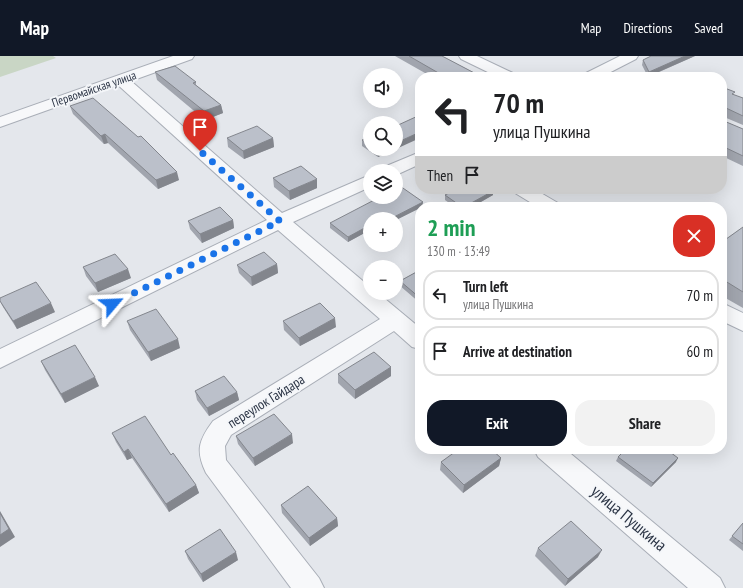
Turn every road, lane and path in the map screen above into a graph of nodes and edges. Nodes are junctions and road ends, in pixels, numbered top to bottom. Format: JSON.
{"nodes":[{"id":1,"x":188,"y":56,"type":"edge"},
{"id":2,"x":466,"y":56,"type":"edge"},
{"id":3,"x":631,"y":56,"type":"edge"},
{"id":4,"x":606,"y":68,"type":"junction"},
{"id":5,"x":500,"y":72,"type":"edge"},
{"id":6,"x":598,"y":72,"type":"edge"},
{"id":7,"x":615,"y":72,"type":"edge"},
{"id":8,"x":121,"y":80,"type":"junction"},
{"id":9,"x":0,"y":122,"type":"edge"},
{"id":10,"x":415,"y":159,"type":"edge"},
{"id":11,"x":403,"y":165,"type":"edge"},
{"id":12,"x":363,"y":183,"type":"edge"},
{"id":13,"x":529,"y":194,"type":"edge"},
{"id":14,"x":543,"y":202,"type":"edge"},
{"id":15,"x":280,"y":221,"type":"junction"},
{"id":16,"x":727,"y":313,"type":"edge"},
{"id":17,"x":396,"y":320,"type":"junction"},
{"id":18,"x":743,"y":323,"type":"edge"},
{"id":19,"x":415,"y":337,"type":"edge"},
{"id":20,"x":0,"y":359,"type":"edge"},
{"id":21,"x":553,"y":454,"type":"edge"},
{"id":22,"x":309,"y":588,"type":"edge"},
{"id":23,"x":710,"y":588,"type":"edge"}],
"edges":[{"from":1,"to":8,"type":"street","name":"Первомайская улица"},
{"from":2,"to":5,"type":"street"},
{"from":3,"to":4,"type":"street"},
{"from":4,"to":6,"type":"street"},
{"from":4,"to":7,"type":"street"},
{"from":8,"to":9,"type":"street","name":"Первомайская улица"},
{"from":8,"to":15,"type":"street"},
{"from":10,"to":11,"type":"street"},
{"from":12,"to":15,"type":"street"},
{"from":13,"to":14,"type":"street"},
{"from":15,"to":17,"type":"street"},
{"from":15,"to":20,"type":"street"},
{"from":16,"to":18,"type":"street"},
{"from":17,"to":19,"type":"street"},
{"from":17,"to":22,"type":"street","name":"переулок Гайдара"},
{"from":21,"to":23,"type":"street","name":"улица Пушкина"}]}
